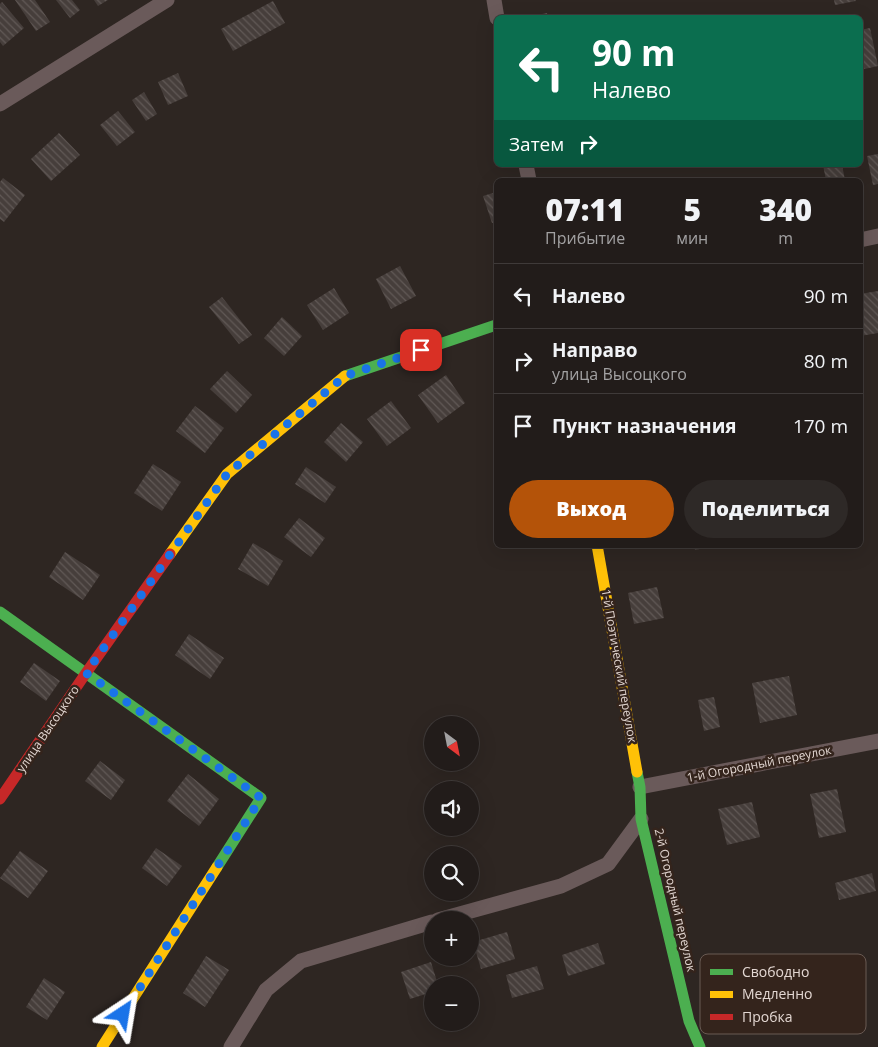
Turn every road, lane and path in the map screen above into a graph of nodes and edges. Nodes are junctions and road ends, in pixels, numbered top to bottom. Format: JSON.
{"nodes":[{"id":1,"x":167,"y":0,"type":"edge"},
{"id":2,"x":494,"y":0,"type":"edge"},
{"id":3,"x":497,"y":15,"type":"edge"},
{"id":4,"x":0,"y":104,"type":"edge"},
{"id":5,"x":878,"y":236,"type":"edge"},
{"id":6,"x":863,"y":239,"type":"edge"},
{"id":7,"x":494,"y":326,"type":"edge"},
{"id":8,"x":598,"y":548,"type":"edge"},
{"id":9,"x":0,"y":612,"type":"edge"},
{"id":10,"x":86,"y":673,"type":"junction"},
{"id":11,"x":878,"y":741,"type":"edge"},
{"id":12,"x":640,"y":786,"type":"junction"},
{"id":13,"x":0,"y":799,"type":"edge"},
{"id":14,"x":641,"y":819,"type":"junction"},
{"id":15,"x":471,"y":911,"type":"edge"},
{"id":16,"x":424,"y":924,"type":"edge"},
{"id":17,"x":102,"y":1047,"type":"edge"},
{"id":18,"x":230,"y":1047,"type":"edge"},
{"id":19,"x":700,"y":1047,"type":"edge"}],
"edges":[{"from":1,"to":4,"type":"street"},
{"from":2,"to":3,"type":"street"},
{"from":5,"to":6,"type":"street"},
{"from":7,"to":10,"type":"street","name":"улица Высоцкого"},
{"from":8,"to":12,"type":"street","name":"1-й Поэтический переулок"},
{"from":9,"to":10,"type":"street"},
{"from":10,"to":13,"type":"street","name":"улица Высоцкого"},
{"from":10,"to":17,"type":"street"},
{"from":11,"to":12,"type":"street","name":"1-й Огородный переулок"},
{"from":12,"to":14,"type":"street","name":"2-й Огородный переулок"},
{"from":14,"to":15,"type":"street"},
{"from":14,"to":19,"type":"street","name":"2-й Огородный переулок"},
{"from":16,"to":18,"type":"street"}]}
